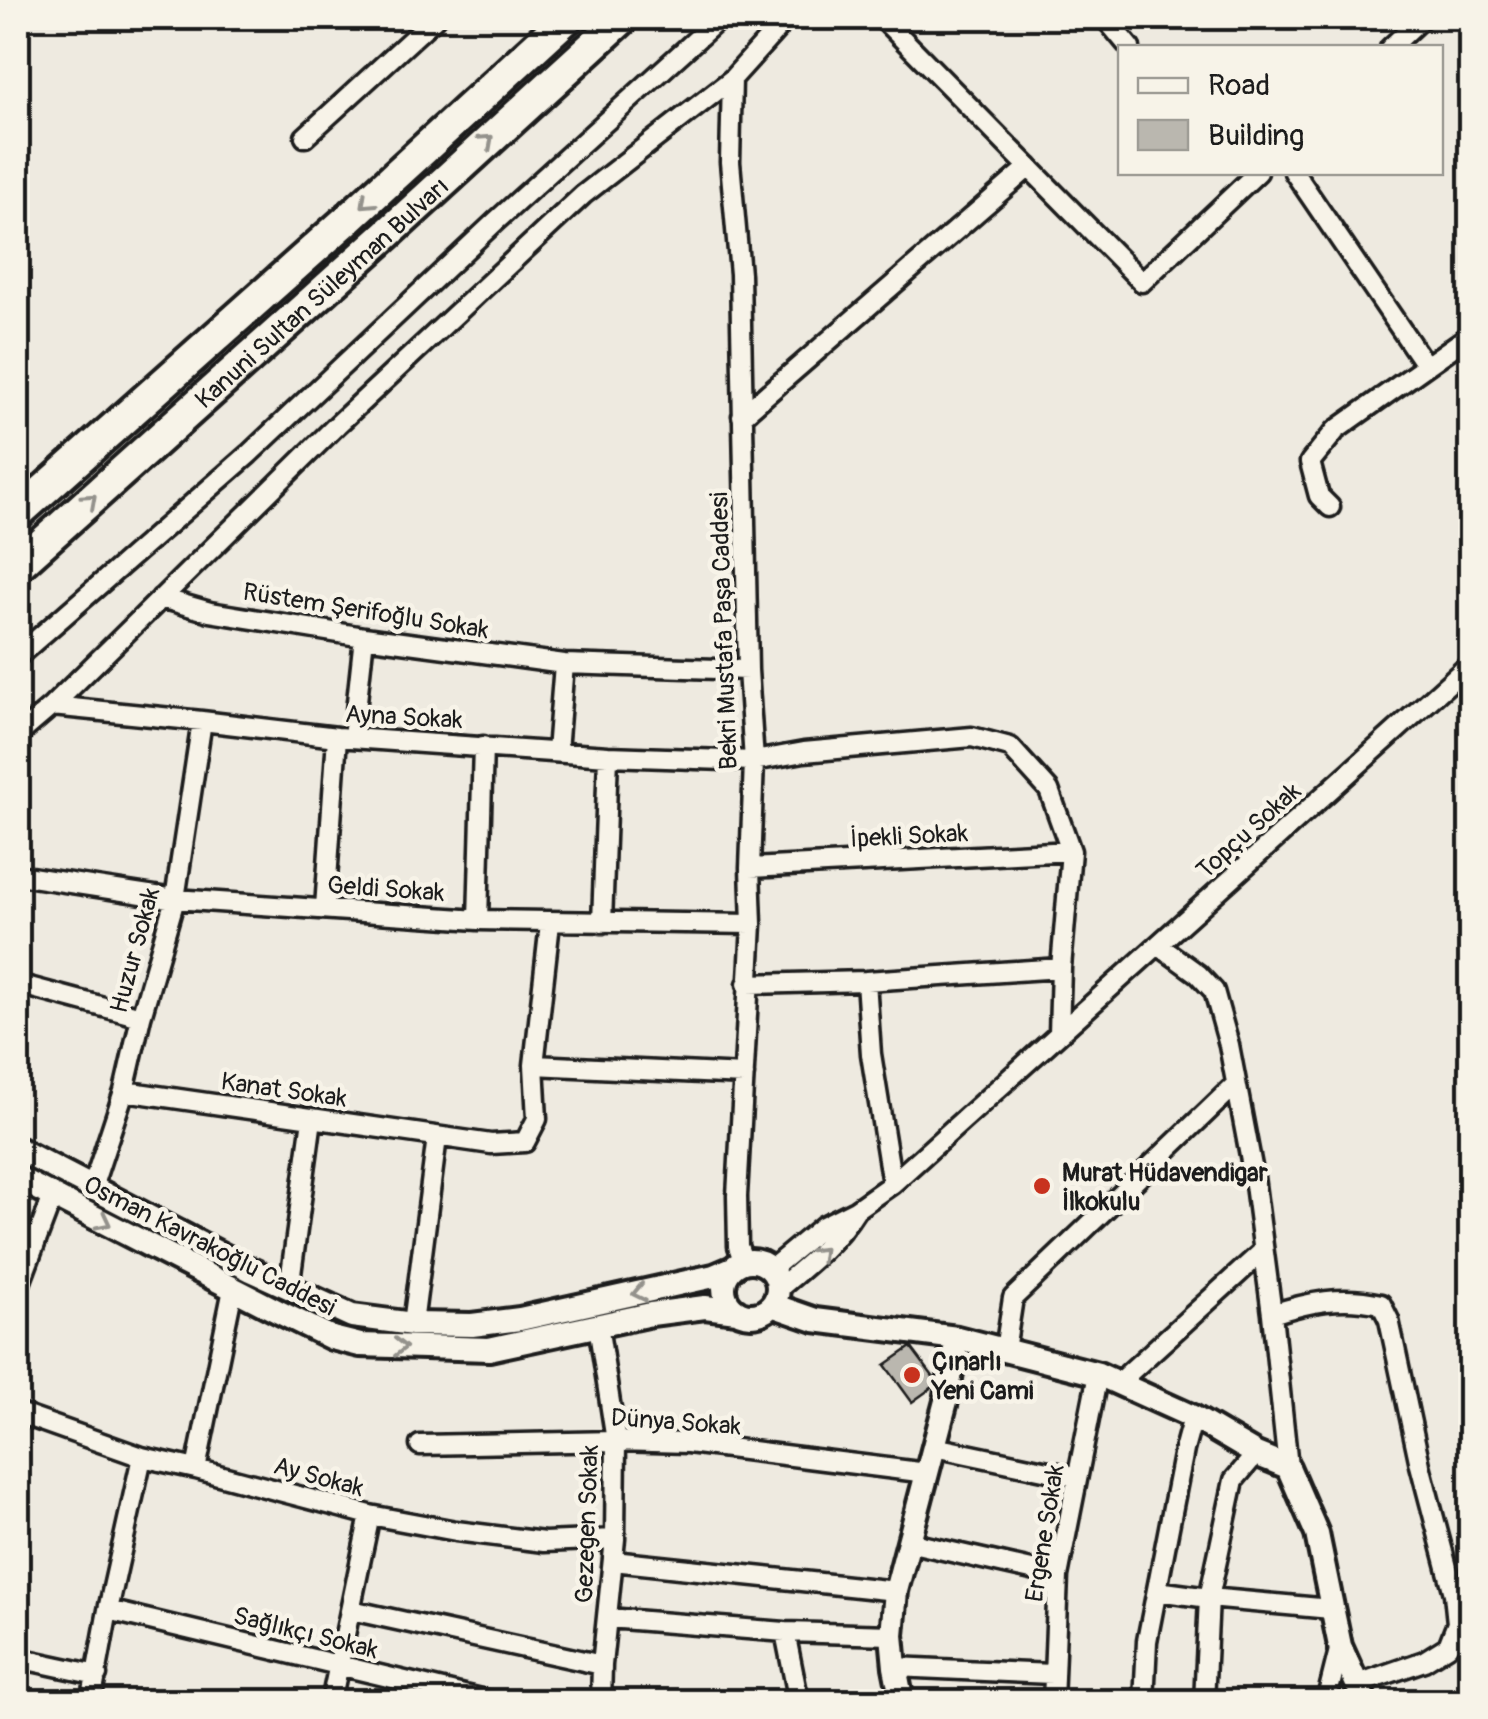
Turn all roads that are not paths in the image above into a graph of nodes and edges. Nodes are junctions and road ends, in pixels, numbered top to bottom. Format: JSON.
{"nodes":[{"id":1,"x":435,"y":18,"type":"edge"},
{"id":2,"x":567,"y":18,"type":"edge"},
{"id":3,"x":624,"y":18,"type":"edge"},
{"id":4,"x":720,"y":18,"type":"edge"},
{"id":5,"x":786,"y":18,"type":"edge"},
{"id":6,"x":882,"y":18,"type":"edge"},
{"id":7,"x":1105,"y":18,"type":"edge"},
{"id":8,"x":1422,"y":18,"type":"edge"},
{"id":9,"x":1128,"y":45,"type":"edge"},
{"id":10,"x":1393,"y":45,"type":"edge"},
{"id":11,"x":732,"y":79,"type":"junction"},
{"id":12,"x":305,"y":138,"type":"dead end"},
{"id":13,"x":1029,"y":167,"type":"junction"},
{"id":14,"x":1296,"y":175,"type":"edge"},
{"id":15,"x":1247,"y":176,"type":"edge"},
{"id":16,"x":1470,"y":334,"type":"edge"},
{"id":17,"x":1426,"y":366,"type":"junction"},
{"id":18,"x":742,"y":416,"type":"junction"},
{"id":19,"x":1330,"y":507,"type":"dead end"},
{"id":20,"x":18,"y":512,"type":"edge"},
{"id":21,"x":18,"y":565,"type":"edge"},
{"id":22,"x":162,"y":598,"type":"junction"},
{"id":23,"x":364,"y":637,"type":"junction"},
{"id":24,"x":18,"y":656,"type":"edge"},
{"id":25,"x":564,"y":664,"type":"junction"},
{"id":26,"x":1470,"y":664,"type":"edge"},
{"id":27,"x":748,"y":670,"type":"junction"},
{"id":28,"x":52,"y":706,"type":"junction"},
{"id":29,"x":202,"y":721,"type":"junction"},
{"id":30,"x":18,"y":735,"type":"edge"},
{"id":31,"x":345,"y":738,"type":"junction"},
{"id":32,"x":483,"y":746,"type":"junction"},
{"id":33,"x":557,"y":752,"type":"junction"},
{"id":34,"x":608,"y":756,"type":"junction"},
{"id":35,"x":754,"y":760,"type":"junction"},
{"id":36,"x":1071,"y":851,"type":"junction"},
{"id":37,"x":750,"y":868,"type":"junction"},
{"id":38,"x":18,"y":875,"type":"edge"},
{"id":39,"x":175,"y":899,"type":"junction"},
{"id":40,"x":325,"y":908,"type":"junction"},
{"id":41,"x":478,"y":920,"type":"junction"},
{"id":42,"x":550,"y":923,"type":"junction"},
{"id":43,"x":602,"y":923,"type":"junction"},
{"id":44,"x":752,"y":924,"type":"junction"},
{"id":45,"x":1158,"y":945,"type":"junction"},
{"id":46,"x":1061,"y":968,"type":"junction"},
{"id":47,"x":866,"y":982,"type":"junction"},
{"id":48,"x":18,"y":984,"type":"edge"},
{"id":49,"x":747,"y":984,"type":"junction"},
{"id":50,"x":141,"y":1017,"type":"junction"},
{"id":51,"x":1060,"y":1034,"type":"junction"},
{"id":52,"x":534,"y":1065,"type":"junction"},
{"id":53,"x":744,"y":1075,"type":"junction"},
{"id":54,"x":1236,"y":1084,"type":"junction"},
{"id":55,"x":124,"y":1091,"type":"junction"},
{"id":56,"x":312,"y":1118,"type":"junction"},
{"id":57,"x":437,"y":1136,"type":"junction"},
{"id":58,"x":18,"y":1150,"type":"edge"},
{"id":59,"x":18,"y":1178,"type":"edge"},
{"id":60,"x":892,"y":1184,"type":"junction"},
{"id":61,"x":92,"y":1188,"type":"junction"},
{"id":62,"x":53,"y":1196,"type":"junction"},
{"id":63,"x":1263,"y":1250,"type":"junction"},
{"id":64,"x":738,"y":1265,"type":"junction"},
{"id":65,"x":773,"y":1288,"type":"junction"},
{"id":66,"x":18,"y":1289,"type":"edge"},
{"id":67,"x":233,"y":1289,"type":"junction"},
{"id":68,"x":289,"y":1289,"type":"junction"},
{"id":69,"x":737,"y":1311,"type":"junction"},
{"id":70,"x":1272,"y":1314,"type":"junction"},
{"id":71,"x":413,"y":1324,"type":"junction"},
{"id":72,"x":598,"y":1326,"type":"junction"},
{"id":73,"x":958,"y":1338,"type":"junction"},
{"id":74,"x":1006,"y":1350,"type":"junction"},
{"id":75,"x":1108,"y":1378,"type":"junction"},
{"id":76,"x":18,"y":1413,"type":"edge"},
{"id":77,"x":1193,"y":1417,"type":"junction"},
{"id":78,"x":616,"y":1441,"type":"junction"},
{"id":79,"x":420,"y":1445,"type":"dead end"},
{"id":80,"x":934,"y":1448,"type":"junction"},
{"id":81,"x":1256,"y":1454,"type":"junction"},
{"id":82,"x":142,"y":1457,"type":"junction"},
{"id":83,"x":1288,"y":1467,"type":"junction"},
{"id":84,"x":196,"y":1469,"type":"junction"},
{"id":85,"x":927,"y":1474,"type":"junction"},
{"id":86,"x":1077,"y":1477,"type":"junction"},
{"id":87,"x":370,"y":1515,"type":"junction"},
{"id":88,"x":615,"y":1539,"type":"junction"},
{"id":89,"x":908,"y":1542,"type":"junction"},
{"id":90,"x":613,"y":1561,"type":"junction"},
{"id":91,"x":1058,"y":1576,"type":"junction"},
{"id":92,"x":896,"y":1591,"type":"junction"},
{"id":93,"x":1157,"y":1591,"type":"junction"},
{"id":94,"x":1209,"y":1598,"type":"junction"},
{"id":95,"x":1331,"y":1609,"type":"junction"},
{"id":96,"x":108,"y":1610,"type":"junction"},
{"id":97,"x":351,"y":1610,"type":"junction"},
{"id":98,"x":608,"y":1618,"type":"junction"},
{"id":99,"x":786,"y":1632,"type":"junction"},
{"id":100,"x":892,"y":1635,"type":"junction"},
{"id":101,"x":1340,"y":1646,"type":"junction"},
{"id":102,"x":18,"y":1658,"type":"edge"},
{"id":103,"x":602,"y":1665,"type":"junction"},
{"id":104,"x":338,"y":1666,"type":"junction"},
{"id":105,"x":895,"y":1667,"type":"junction"},
{"id":106,"x":1052,"y":1674,"type":"junction"},
{"id":107,"x":97,"y":1675,"type":"junction"},
{"id":108,"x":1361,"y":1693,"type":"edge"},
{"id":109,"x":457,"y":1698,"type":"edge"},
{"id":110,"x":92,"y":1702,"type":"edge"},
{"id":111,"x":331,"y":1702,"type":"edge"},
{"id":112,"x":493,"y":1702,"type":"edge"},
{"id":113,"x":601,"y":1702,"type":"edge"},
{"id":114,"x":799,"y":1702,"type":"edge"},
{"id":115,"x":902,"y":1702,"type":"edge"},
{"id":116,"x":1052,"y":1702,"type":"edge"},
{"id":117,"x":1144,"y":1702,"type":"edge"},
{"id":118,"x":1204,"y":1702,"type":"edge"},
{"id":119,"x":1326,"y":1702,"type":"edge"}],
"edges":[{"from":1,"to":12,"type":"street"},
{"from":2,"to":20,"type":"highway","name":"Kanuni Sultan Süleyman Bulvarı","one_way":true},
{"from":21,"to":3,"type":"highway","name":"Kanuni Sultan Süleyman Bulvarı","one_way":true},
{"from":4,"to":24,"type":"street"},
{"from":5,"to":11,"type":"street"},
{"from":6,"to":13,"type":"street"},
{"from":7,"to":9,"type":"street"},
{"from":8,"to":10,"type":"street"},
{"from":11,"to":18,"type":"street","name":"Bekri Mustafa Paşa Caddesi"},
{"from":11,"to":22,"type":"street"},
{"from":13,"to":15,"type":"street"},
{"from":13,"to":18,"type":"street"},
{"from":14,"to":17,"type":"street"},
{"from":16,"to":17,"type":"street"},
{"from":17,"to":19,"type":"street"},
{"from":18,"to":27,"type":"street","name":"Bekri Mustafa Paşa Caddesi"},
{"from":22,"to":23,"type":"street","name":"Rüstem Şerifoğlu Sokak"},
{"from":22,"to":28,"type":"street"},
{"from":23,"to":25,"type":"street","name":"Rüstem Şerifoğlu Sokak"},
{"from":23,"to":31,"type":"street"},
{"from":25,"to":27,"type":"street","name":"Rüstem Şerifoğlu Sokak"},
{"from":25,"to":33,"type":"street"},
{"from":26,"to":45,"type":"street","name":"Topçu Sokak"},
{"from":27,"to":35,"type":"street","name":"Bekri Mustafa Paşa Caddesi"},
{"from":28,"to":29,"type":"street","name":"Ayna Sokak"},
{"from":28,"to":30,"type":"street"},
{"from":29,"to":31,"type":"street","name":"Ayna Sokak"},
{"from":29,"to":39,"type":"street","name":"Huzur Sokak"},
{"from":31,"to":32,"type":"street","name":"Ayna Sokak"},
{"from":31,"to":40,"type":"street"},
{"from":32,"to":33,"type":"street","name":"Ayna Sokak"},
{"from":32,"to":41,"type":"street"},
{"from":33,"to":34,"type":"street","name":"Ayna Sokak"},
{"from":34,"to":35,"type":"street","name":"Ayna Sokak"},
{"from":34,"to":43,"type":"street"},
{"from":35,"to":36,"type":"street","name":"Ayna Sokak"},
{"from":35,"to":37,"type":"street","name":"Bekri Mustafa Paşa Caddesi"},
{"from":36,"to":37,"type":"street","name":"İpekli Sokak"},
{"from":36,"to":46,"type":"street"},
{"from":37,"to":44,"type":"street","name":"Bekri Mustafa Paşa Caddesi"},
{"from":38,"to":39,"type":"street","name":"Geldi Sokak"},
{"from":39,"to":40,"type":"street","name":"Geldi Sokak"},
{"from":39,"to":50,"type":"street","name":"Huzur Sokak"},
{"from":40,"to":41,"type":"street","name":"Geldi Sokak"},
{"from":41,"to":42,"type":"street","name":"Geldi Sokak"},
{"from":42,"to":43,"type":"street","name":"Geldi Sokak"},
{"from":42,"to":52,"type":"street"},
{"from":43,"to":44,"type":"street","name":"Geldi Sokak"},
{"from":44,"to":49,"type":"street","name":"Bekri Mustafa Paşa Caddesi"},
{"from":45,"to":51,"type":"street","name":"Topçu Sokak"},
{"from":45,"to":54,"type":"street"},
{"from":46,"to":47,"type":"street"},
{"from":46,"to":51,"type":"street"},
{"from":47,"to":49,"type":"street"},
{"from":47,"to":60,"type":"street"},
{"from":48,"to":50,"type":"street"},
{"from":49,"to":53,"type":"street","name":"Bekri Mustafa Paşa Caddesi"},
{"from":50,"to":55,"type":"street","name":"Huzur Sokak"},
{"from":51,"to":60,"type":"street","name":"Topçu Sokak"},
{"from":52,"to":53,"type":"street"},
{"from":52,"to":57,"type":"street","name":"Kanat Sokak"},
{"from":53,"to":64,"type":"street","name":"Bekri Mustafa Paşa Caddesi"},
{"from":54,"to":63,"type":"street"},
{"from":54,"to":74,"type":"street"},
{"from":55,"to":56,"type":"street","name":"Kanat Sokak"},
{"from":55,"to":61,"type":"street","name":"Huzur Sokak"},
{"from":56,"to":57,"type":"street","name":"Kanat Sokak"},
{"from":56,"to":68,"type":"street"},
{"from":57,"to":71,"type":"street"},
{"from":58,"to":61,"type":"street","name":"Osman Kavrakoğlu Caddesi"},
{"from":59,"to":62,"type":"street","name":"Osman Kavrakoğlu Caddesi"},
{"from":60,"to":65,"type":"street","name":"Topçu Sokak"},
{"from":61,"to":68,"type":"street","name":"Osman Kavrakoğlu Caddesi"},
{"from":62,"to":66,"type":"street"},
{"from":62,"to":67,"type":"street","name":"Osman Kavrakoğlu Caddesi","one_way":true},
{"from":63,"to":70,"type":"street"},
{"from":63,"to":75,"type":"street"},
{"from":64,"to":65,"type":"street","name":"Osman Kavrakoğlu Caddesi"},
{"from":64,"to":69,"type":"street"},
{"from":64,"to":71,"type":"street","name":"Osman Kavrakoğlu Caddesi","one_way":true},
{"from":65,"to":69,"type":"street","name":"Osman Kavrakoğlu Caddesi"},
{"from":65,"to":73,"type":"street","name":"Osman Kavrakoğlu Caddesi"},
{"from":67,"to":72,"type":"street","name":"Osman Kavrakoğlu Caddesi","one_way":true},
{"from":67,"to":84,"type":"street"},
{"from":68,"to":71,"type":"street","name":"Osman Kavrakoğlu Caddesi"},
{"from":69,"to":72,"type":"street","name":"Osman Kavrakoğlu Caddesi"},
{"from":70,"to":83,"type":"street"},
{"from":70,"to":108,"type":"street"},
{"from":72,"to":78,"type":"street","name":"Gezegen Sokak"},
{"from":73,"to":74,"type":"street","name":"Osman Kavrakoğlu Caddesi"},
{"from":73,"to":80,"type":"street"},
{"from":74,"to":75,"type":"street","name":"Osman Kavrakoğlu Caddesi"},
{"from":75,"to":77,"type":"street","name":"Osman Kavrakoğlu Caddesi"},
{"from":75,"to":86,"type":"street","name":"Ergene Sokak"},
{"from":76,"to":82,"type":"street","name":"Ay Sokak"},
{"from":77,"to":81,"type":"street","name":"Osman Kavrakoğlu Caddesi"},
{"from":77,"to":93,"type":"street"},
{"from":78,"to":79,"type":"street","name":"Dünya Sokak"},
{"from":78,"to":85,"type":"street","name":"Dünya Sokak"},
{"from":78,"to":88,"type":"street","name":"Gezegen Sokak"},
{"from":80,"to":85,"type":"street"},
{"from":80,"to":86,"type":"street"},
{"from":81,"to":83,"type":"street","name":"Osman Kavrakoğlu Caddesi"},
{"from":81,"to":94,"type":"street"},
{"from":82,"to":84,"type":"street","name":"Ay Sokak"},
{"from":82,"to":96,"type":"street"},
{"from":83,"to":95,"type":"street"},
{"from":84,"to":87,"type":"street","name":"Ay Sokak"},
{"from":85,"to":89,"type":"street"},
{"from":86,"to":91,"type":"street","name":"Ergene Sokak"},
{"from":87,"to":88,"type":"street","name":"Ay Sokak"},
{"from":87,"to":97,"type":"street"},
{"from":88,"to":90,"type":"street","name":"Gezegen Sokak"},
{"from":89,"to":91,"type":"street"},
{"from":89,"to":92,"type":"street"},
{"from":90,"to":92,"type":"street"},
{"from":90,"to":98,"type":"street","name":"Gezegen Sokak"},
{"from":91,"to":106,"type":"street","name":"Ergene Sokak"},
{"from":92,"to":100,"type":"street"},
{"from":93,"to":94,"type":"street"},
{"from":93,"to":117,"type":"street"},
{"from":94,"to":95,"type":"street"},
{"from":94,"to":118,"type":"street"},
{"from":95,"to":101,"type":"street"},
{"from":96,"to":104,"type":"street","name":"Sağlıkçı Sokak"},
{"from":96,"to":107,"type":"street"},
{"from":97,"to":103,"type":"street"},
{"from":97,"to":104,"type":"street"},
{"from":98,"to":99,"type":"street"},
{"from":98,"to":103,"type":"street","name":"Gezegen Sokak"},
{"from":99,"to":100,"type":"street"},
{"from":99,"to":114,"type":"street"},
{"from":100,"to":105,"type":"street"},
{"from":101,"to":108,"type":"street"},
{"from":101,"to":119,"type":"street"},
{"from":102,"to":107,"type":"street"},
{"from":103,"to":113,"type":"street","name":"Gezegen Sokak"},
{"from":104,"to":109,"type":"street","name":"Sağlıkçı Sokak"},
{"from":104,"to":111,"type":"street"},
{"from":105,"to":106,"type":"street"},
{"from":105,"to":115,"type":"street"},
{"from":106,"to":116,"type":"street","name":"Ergene Sokak"},
{"from":107,"to":110,"type":"street"},
{"from":109,"to":112,"type":"street","name":"Sağlıkçı Sokak"}]}
